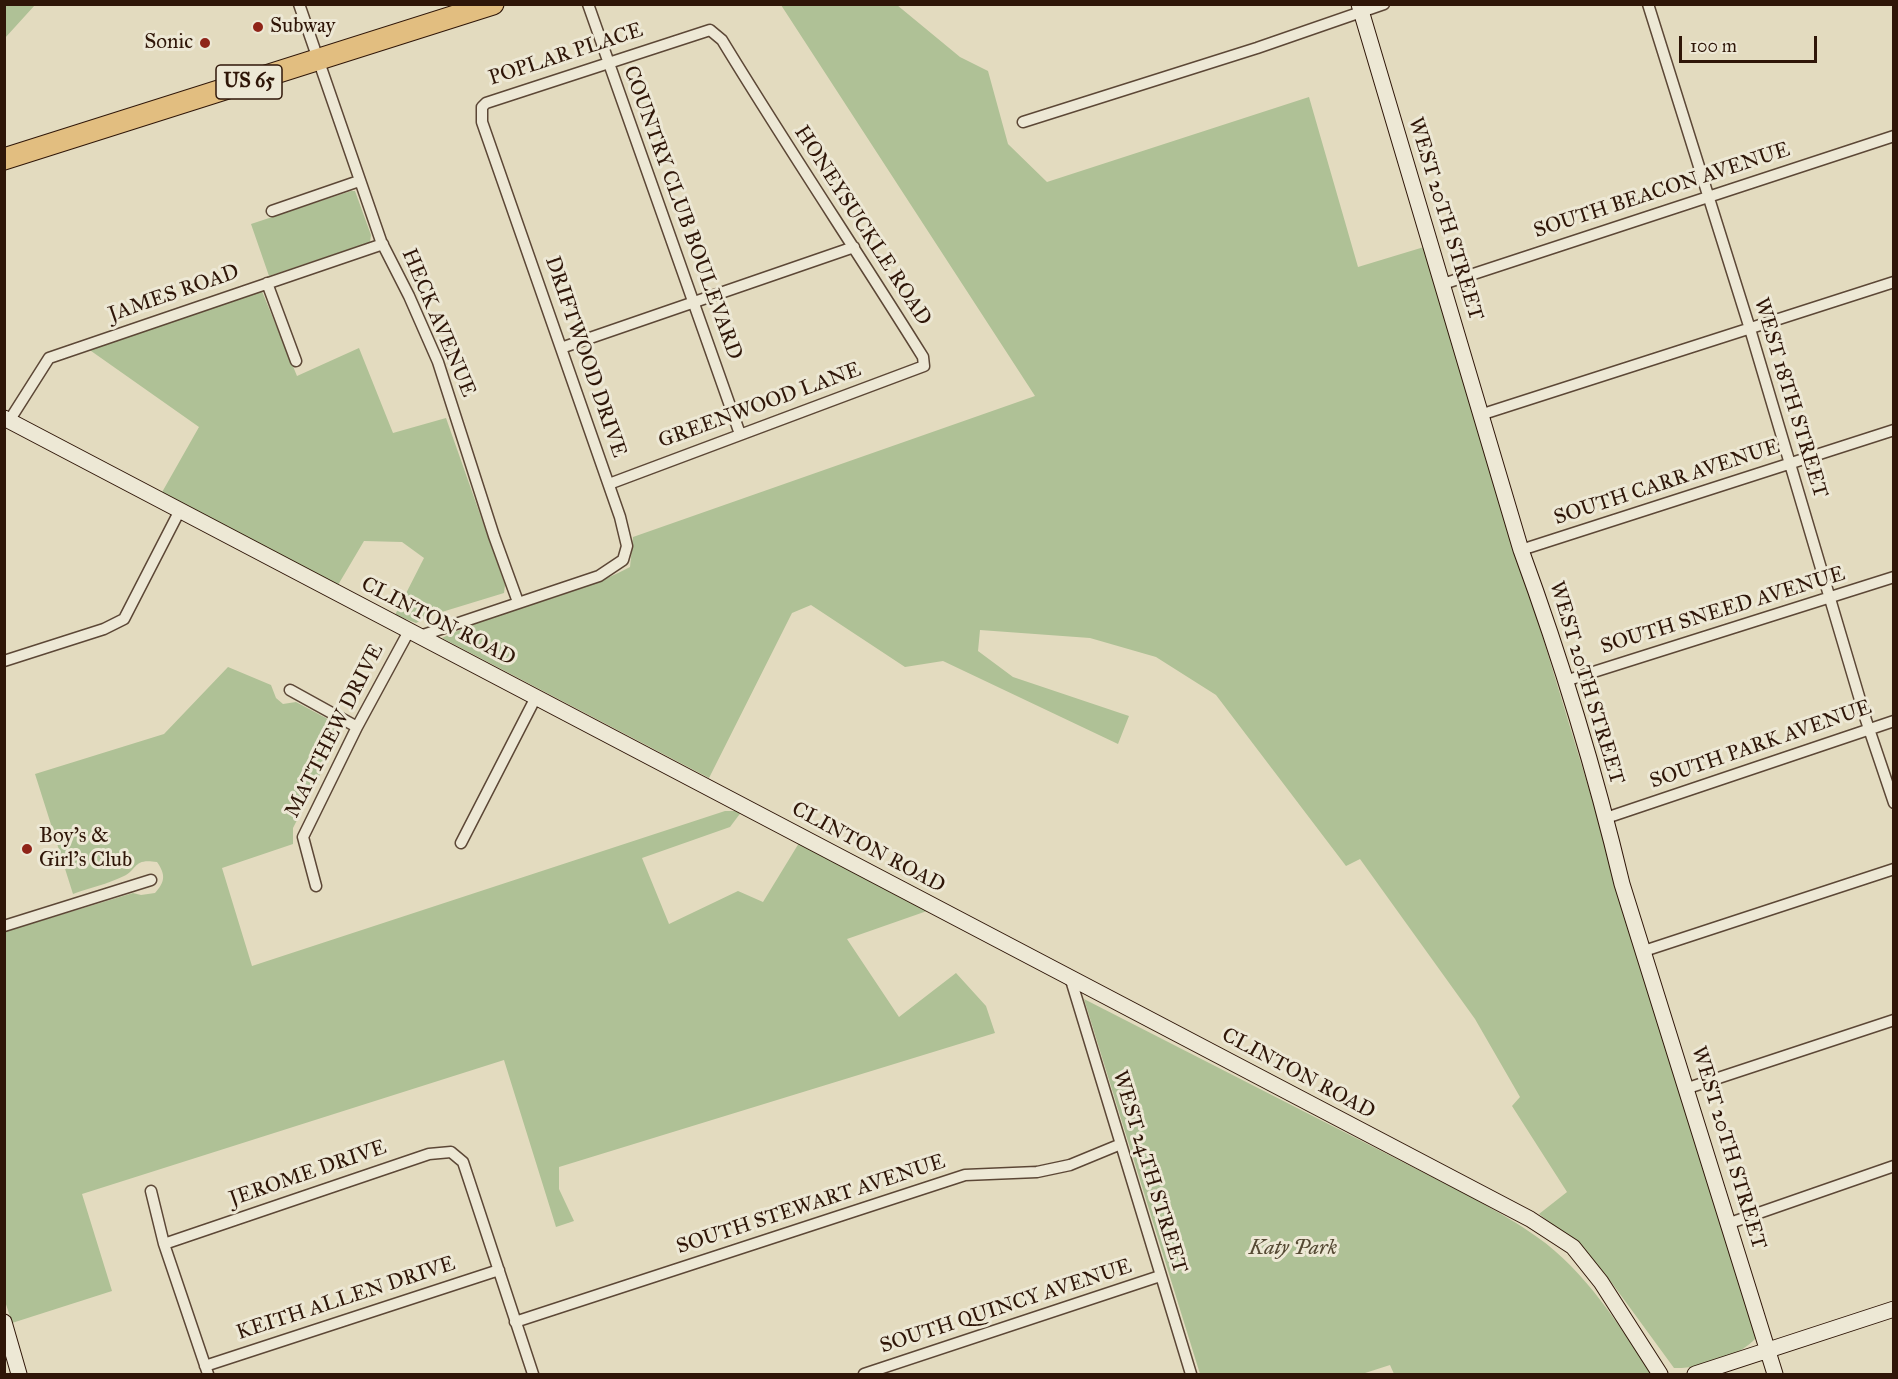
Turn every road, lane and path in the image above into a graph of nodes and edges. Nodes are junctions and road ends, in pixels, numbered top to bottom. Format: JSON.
{"nodes":[{"id":1,"x":298,"y":4,"type":"edge"},
{"id":2,"x":494,"y":4,"type":"edge"},
{"id":3,"x":588,"y":4,"type":"edge"},
{"id":4,"x":1384,"y":4,"type":"edge"},
{"id":5,"x":1648,"y":4,"type":"edge"},
{"id":6,"x":1360,"y":8,"type":"edge"},
{"id":7,"x":317,"y":61,"type":"junction"},
{"id":8,"x":607,"y":63,"type":"junction"},
{"id":9,"x":745,"y":78,"type":"joint"},
{"id":10,"x":1023,"y":122,"type":"dead end"},
{"id":11,"x":1893,"y":136,"type":"edge"},
{"id":12,"x":4,"y":159,"type":"edge"},
{"id":13,"x":500,"y":175,"type":"joint"},
{"id":14,"x":359,"y":181,"type":"junction"},
{"id":15,"x":1708,"y":197,"type":"junction"},
{"id":16,"x":272,"y":211,"type":"dead end"},
{"id":17,"x":383,"y":244,"type":"junction"},
{"id":18,"x":854,"y":247,"type":"junction"},
{"id":19,"x":1893,"y":282,"type":"edge"},
{"id":20,"x":267,"y":283,"type":"junction"},
{"id":21,"x":1443,"y":284,"type":"junction"},
{"id":22,"x":693,"y":302,"type":"junction"},
{"id":23,"x":1750,"y":329,"type":"junction"},
{"id":24,"x":561,"y":348,"type":"junction"},
{"id":25,"x":296,"y":361,"type":"dead end"},
{"id":26,"x":891,"y":378,"type":"joint"},
{"id":27,"x":1480,"y":415,"type":"junction"},
{"id":28,"x":7,"y":419,"type":"edge"},
{"id":29,"x":1893,"y":430,"type":"edge"},
{"id":30,"x":740,"y":434,"type":"junction"},
{"id":31,"x":1790,"y":464,"type":"junction"},
{"id":32,"x":609,"y":484,"type":"junction"},
{"id":33,"x":179,"y":512,"type":"junction"},
{"id":34,"x":1521,"y":550,"type":"junction"},
{"id":35,"x":1893,"y":577,"type":"edge"},
{"id":36,"x":1830,"y":599,"type":"junction"},
{"id":37,"x":518,"y":602,"type":"junction"},
{"id":38,"x":414,"y":633,"type":"junction"},
{"id":39,"x":4,"y":662,"type":"edge"},
{"id":40,"x":1564,"y":681,"type":"junction"},
{"id":41,"x":290,"y":690,"type":"dead end"},
{"id":42,"x":536,"y":697,"type":"junction"},
{"id":43,"x":1893,"y":721,"type":"edge"},
{"id":44,"x":357,"y":727,"type":"junction"},
{"id":45,"x":1869,"y":729,"type":"junction"},
{"id":46,"x":1893,"y":803,"type":"edge"},
{"id":47,"x":1606,"y":818,"type":"junction"},
{"id":48,"x":460,"y":843,"type":"dead end"},
{"id":49,"x":1893,"y":869,"type":"edge"},
{"id":50,"x":151,"y":880,"type":"dead end"},
{"id":51,"x":316,"y":886,"type":"dead end"},
{"id":52,"x":4,"y":926,"type":"edge"},
{"id":53,"x":1644,"y":951,"type":"junction"},
{"id":54,"x":1071,"y":980,"type":"junction"},
{"id":55,"x":1893,"y":1020,"type":"edge"},
{"id":56,"x":1688,"y":1088,"type":"junction"},
{"id":57,"x":1121,"y":1144,"type":"junction"},
{"id":58,"x":1893,"y":1166,"type":"edge"},
{"id":59,"x":151,"y":1191,"type":"dead end"},
{"id":60,"x":1730,"y":1223,"type":"junction"},
{"id":61,"x":164,"y":1244,"type":"junction"},
{"id":62,"x":498,"y":1270,"type":"junction"},
{"id":63,"x":1160,"y":1276,"type":"junction"},
{"id":64,"x":1893,"y":1309,"type":"edge"},
{"id":65,"x":4,"y":1322,"type":"edge"},
{"id":66,"x":515,"y":1322,"type":"junction"},
{"id":67,"x":7,"y":1345,"type":"edge"},
{"id":68,"x":1768,"y":1353,"type":"junction"},
{"id":69,"x":207,"y":1370,"type":"edge"},
{"id":70,"x":19,"y":1374,"type":"edge"},
{"id":71,"x":532,"y":1374,"type":"edge"},
{"id":72,"x":864,"y":1374,"type":"edge"},
{"id":73,"x":1191,"y":1374,"type":"edge"},
{"id":74,"x":1660,"y":1374,"type":"edge"},
{"id":75,"x":1695,"y":1374,"type":"edge"},
{"id":76,"x":1775,"y":1374,"type":"edge"}],
"edges":[{"from":1,"to":7,"type":"street","name":"HECK AVENUE"},
{"from":2,"to":7,"type":"highway","number":"US 65"},
{"from":3,"to":8,"type":"street","name":"COUNTRY CLUB BOULEVARD"},
{"from":4,"to":6,"type":"street"},
{"from":5,"to":15,"type":"street","name":"WEST 18TH STREET"},
{"from":6,"to":10,"type":"street"},
{"from":6,"to":21,"type":"street","name":"WEST 20TH STREET"},
{"from":7,"to":12,"type":"highway","number":"US 65"},
{"from":7,"to":14,"type":"street","name":"HECK AVENUE"},
{"from":8,"to":9,"type":"street","name":"POPLAR PLACE"},
{"from":8,"to":13,"type":"street","name":"POPLAR PLACE"},
{"from":8,"to":22,"type":"street","name":"COUNTRY CLUB BOULEVARD"},
{"from":9,"to":18,"type":"street","name":"HONEYSUCKLE ROAD"},
{"from":11,"to":15,"type":"street","name":"SOUTH BEACON AVENUE"},
{"from":13,"to":24,"type":"street","name":"DRIFTWOOD DRIVE"},
{"from":14,"to":16,"type":"street"},
{"from":14,"to":17,"type":"street","name":"HECK AVENUE"},
{"from":15,"to":21,"type":"street","name":"SOUTH BEACON AVENUE"},
{"from":15,"to":23,"type":"street","name":"WEST 18TH STREET"},
{"from":17,"to":20,"type":"street","name":"JAMES ROAD"},
{"from":17,"to":37,"type":"street","name":"HECK AVENUE"},
{"from":18,"to":22,"type":"street"},
{"from":18,"to":26,"type":"street","name":"HONEYSUCKLE ROAD"},
{"from":19,"to":23,"type":"street"},
{"from":20,"to":25,"type":"street"},
{"from":20,"to":28,"type":"street","name":"JAMES ROAD"},
{"from":21,"to":27,"type":"street","name":"WEST 20TH STREET"},
{"from":22,"to":24,"type":"street"},
{"from":22,"to":30,"type":"street","name":"COUNTRY CLUB BOULEVARD"},
{"from":23,"to":27,"type":"street"},
{"from":23,"to":31,"type":"street","name":"WEST 18TH STREET"},
{"from":24,"to":32,"type":"street","name":"DRIFTWOOD DRIVE"},
{"from":26,"to":30,"type":"street","name":"GREENWOOD LANE"},
{"from":27,"to":34,"type":"street","name":"WEST 20TH STREET"},
{"from":28,"to":33,"type":"street","name":"CLINTON ROAD"},
{"from":29,"to":31,"type":"street","name":"SOUTH CARR AVENUE"},
{"from":30,"to":32,"type":"street","name":"GREENWOOD LANE"},
{"from":31,"to":34,"type":"street","name":"SOUTH CARR AVENUE"},
{"from":31,"to":36,"type":"street","name":"WEST 18TH STREET"},
{"from":32,"to":37,"type":"street","name":"DRIFTWOOD DRIVE"},
{"from":33,"to":38,"type":"street","name":"CLINTON ROAD"},
{"from":33,"to":39,"type":"street"},
{"from":34,"to":40,"type":"street","name":"WEST 20TH STREET"},
{"from":35,"to":36,"type":"street","name":"SOUTH SNEED AVENUE"},
{"from":36,"to":40,"type":"street","name":"SOUTH SNEED AVENUE"},
{"from":36,"to":45,"type":"street","name":"WEST 18TH STREET"},
{"from":37,"to":38,"type":"street"},
{"from":38,"to":42,"type":"street","name":"CLINTON ROAD"},
{"from":38,"to":44,"type":"street","name":"MATTHEW DRIVE"},
{"from":40,"to":47,"type":"street","name":"WEST 20TH STREET"},
{"from":41,"to":44,"type":"street"},
{"from":42,"to":48,"type":"street"},
{"from":42,"to":54,"type":"street","name":"CLINTON ROAD"},
{"from":43,"to":45,"type":"street","name":"SOUTH PARK AVENUE"},
{"from":44,"to":51,"type":"street","name":"MATTHEW DRIVE"},
{"from":45,"to":46,"type":"street","name":"WEST 18TH STREET"},
{"from":45,"to":47,"type":"street","name":"SOUTH PARK AVENUE"},
{"from":47,"to":53,"type":"street","name":"WEST 20TH STREET"},
{"from":49,"to":53,"type":"street"},
{"from":50,"to":52,"type":"street"},
{"from":53,"to":56,"type":"street","name":"WEST 20TH STREET"},
{"from":54,"to":57,"type":"street","name":"WEST 24TH STREET"},
{"from":54,"to":74,"type":"street","name":"CLINTON ROAD"},
{"from":55,"to":56,"type":"street"},
{"from":56,"to":60,"type":"street","name":"WEST 20TH STREET"},
{"from":57,"to":63,"type":"street","name":"WEST 24TH STREET"},
{"from":57,"to":66,"type":"street","name":"SOUTH STEWART AVENUE"},
{"from":58,"to":60,"type":"street"},
{"from":59,"to":61,"type":"street"},
{"from":60,"to":68,"type":"street","name":"WEST 20TH STREET"},
{"from":61,"to":62,"type":"street","name":"JEROME DRIVE"},
{"from":61,"to":69,"type":"street"},
{"from":62,"to":66,"type":"street"},
{"from":62,"to":69,"type":"street","name":"KEITH ALLEN DRIVE"},
{"from":63,"to":72,"type":"street","name":"SOUTH QUINCY AVENUE"},
{"from":63,"to":73,"type":"street","name":"WEST 24TH STREET"},
{"from":64,"to":68,"type":"street"},
{"from":65,"to":67,"type":"street"},
{"from":66,"to":71,"type":"street"},
{"from":67,"to":70,"type":"street"},
{"from":68,"to":75,"type":"street"},
{"from":68,"to":76,"type":"street","name":"WEST 20TH STREET"}]}
